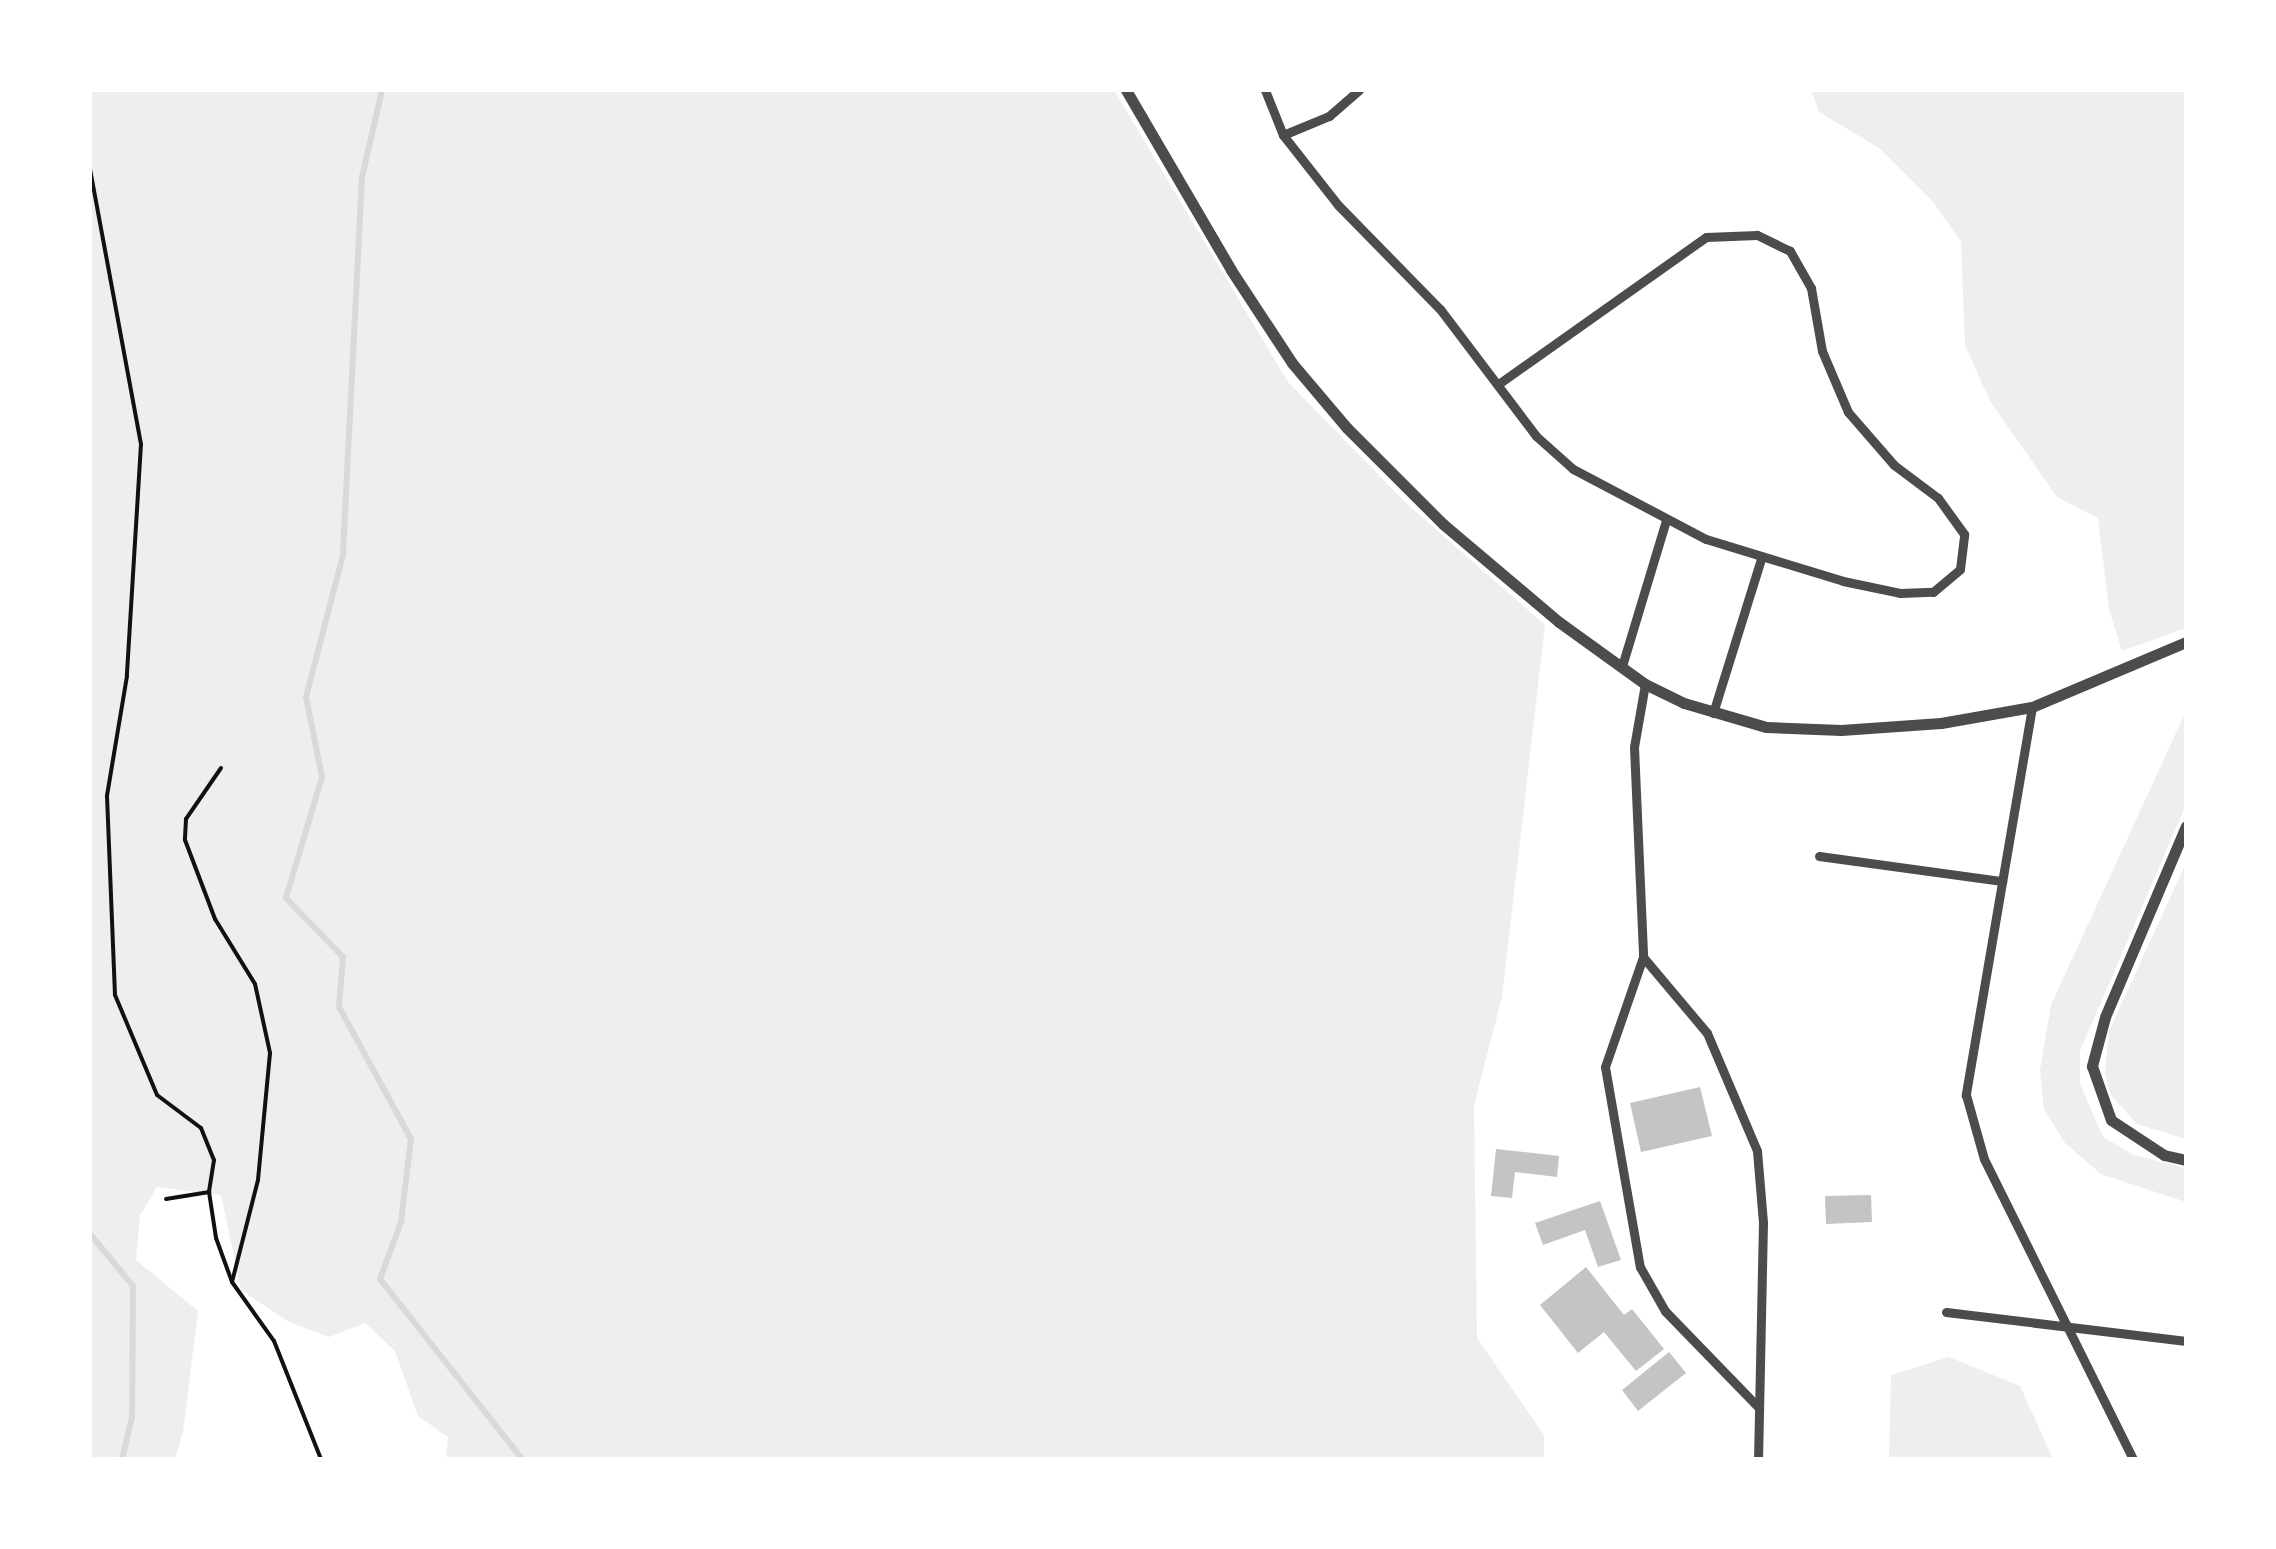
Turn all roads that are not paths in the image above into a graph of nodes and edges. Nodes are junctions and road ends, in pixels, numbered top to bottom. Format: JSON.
{"nodes":[{"id":1,"x":1126,"y":90,"type":"edge"},
{"id":2,"x":1265,"y":90,"type":"edge"},
{"id":3,"x":1358,"y":90,"type":"edge"},
{"id":4,"x":1283,"y":136,"type":"junction"},
{"id":5,"x":1500,"y":383,"type":"junction"},
{"id":6,"x":1666,"y":520,"type":"junction"},
{"id":7,"x":1762,"y":556,"type":"junction"},
{"id":8,"x":2186,"y":642,"type":"edge"},
{"id":9,"x":1622,"y":666,"type":"junction"},
{"id":10,"x":1645,"y":684,"type":"junction"},
{"id":11,"x":2032,"y":707,"type":"junction"},
{"id":12,"x":1713,"y":713,"type":"junction"},
{"id":13,"x":2186,"y":826,"type":"edge"},
{"id":14,"x":1819,"y":856,"type":"dead end"},
{"id":15,"x":2002,"y":880,"type":"junction"},
{"id":16,"x":1644,"y":957,"type":"junction"},
{"id":17,"x":2186,"y":1160,"type":"edge"},
{"id":18,"x":1946,"y":1312,"type":"dead end"},
{"id":19,"x":2068,"y":1327,"type":"junction"},
{"id":20,"x":2186,"y":1341,"type":"edge"},
{"id":21,"x":1758,"y":1408,"type":"junction"},
{"id":22,"x":1758,"y":1459,"type":"edge"},
{"id":23,"x":2133,"y":1459,"type":"edge"}],
"edges":[{"from":1,"to":9,"type":"street"},
{"from":2,"to":4,"type":"street"},
{"from":3,"to":4,"type":"street"},
{"from":4,"to":5,"type":"street"},
{"from":5,"to":6,"type":"street"},
{"from":5,"to":7,"type":"street"},
{"from":6,"to":7,"type":"street"},
{"from":6,"to":9,"type":"street"},
{"from":7,"to":12,"type":"street"},
{"from":8,"to":11,"type":"street"},
{"from":9,"to":10,"type":"street"},
{"from":10,"to":12,"type":"street"},
{"from":10,"to":16,"type":"street"},
{"from":11,"to":12,"type":"street"},
{"from":11,"to":15,"type":"street"},
{"from":13,"to":17,"type":"street"},
{"from":14,"to":15,"type":"street"},
{"from":15,"to":19,"type":"street"},
{"from":16,"to":21,"type":"street"},
{"from":16,"to":21,"type":"street"},
{"from":18,"to":19,"type":"street"},
{"from":19,"to":20,"type":"street"},
{"from":19,"to":23,"type":"street"},
{"from":21,"to":22,"type":"street"}]}
